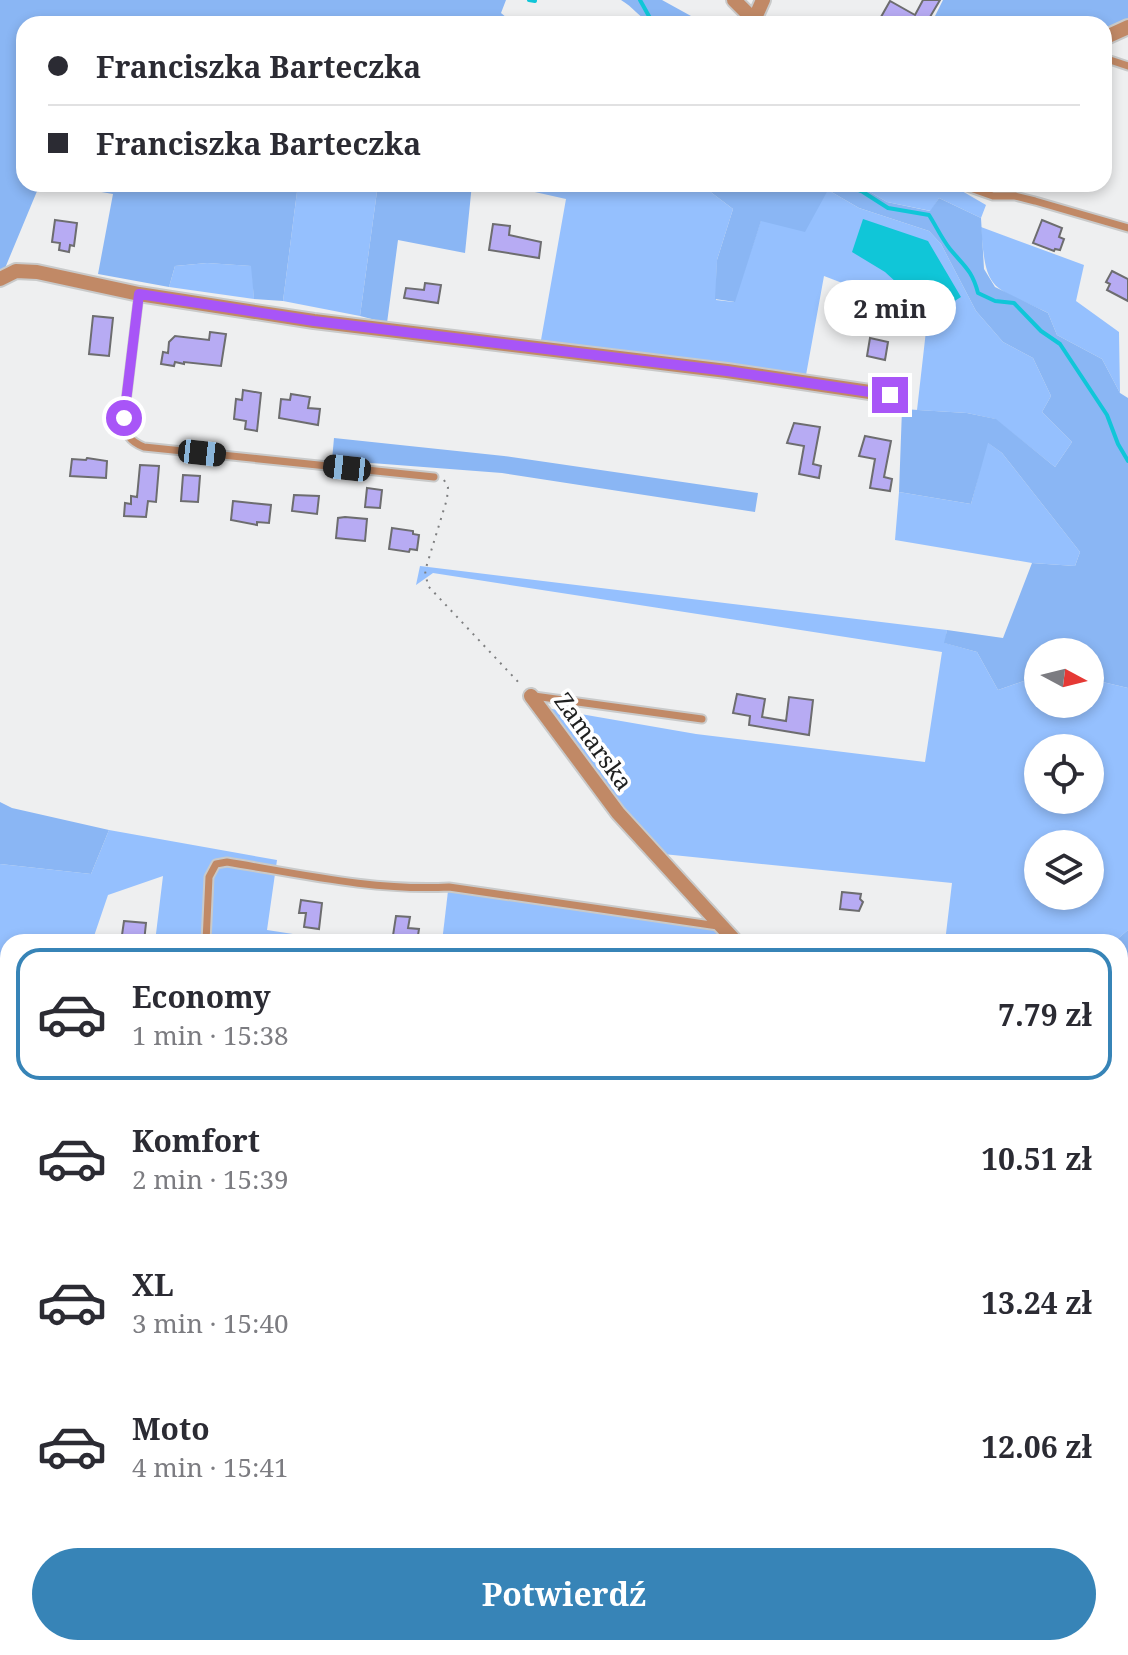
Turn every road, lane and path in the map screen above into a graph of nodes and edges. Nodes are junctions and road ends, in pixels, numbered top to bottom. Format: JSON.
{"nodes":[{"id":1,"x":734,"y":0,"type":"edge"},
{"id":2,"x":750,"y":16,"type":"edge"},
{"id":3,"x":982,"y":192,"type":"edge"},
{"id":4,"x":1128,"y":228,"type":"edge"},
{"id":5,"x":0,"y":279,"type":"edge"},
{"id":6,"x":139,"y":294,"type":"junction"},
{"id":7,"x":890,"y":395,"type":"dead end"},
{"id":8,"x":434,"y":477,"type":"joint"},
{"id":9,"x":531,"y":696,"type":"junction"},
{"id":10,"x":702,"y":719,"type":"dead end"},
{"id":11,"x":720,"y":927,"type":"junction"},
{"id":12,"x":206,"y":934,"type":"edge"},
{"id":13,"x":727,"y":934,"type":"edge"}],
"edges":[{"from":1,"to":2,"type":"street"},
{"from":3,"to":4,"type":"lane"},
{"from":5,"to":6,"type":"street"},
{"from":6,"to":7,"type":"street"},
{"from":6,"to":8,"type":"lane"},
{"from":8,"to":9,"type":"path"},
{"from":9,"to":10,"type":"lane","name":"Zamarska"},
{"from":9,"to":11,"type":"street","name":"Zamarska"},
{"from":11,"to":12,"type":"lane"},
{"from":11,"to":13,"type":"street","name":"Zamarska"}]}
